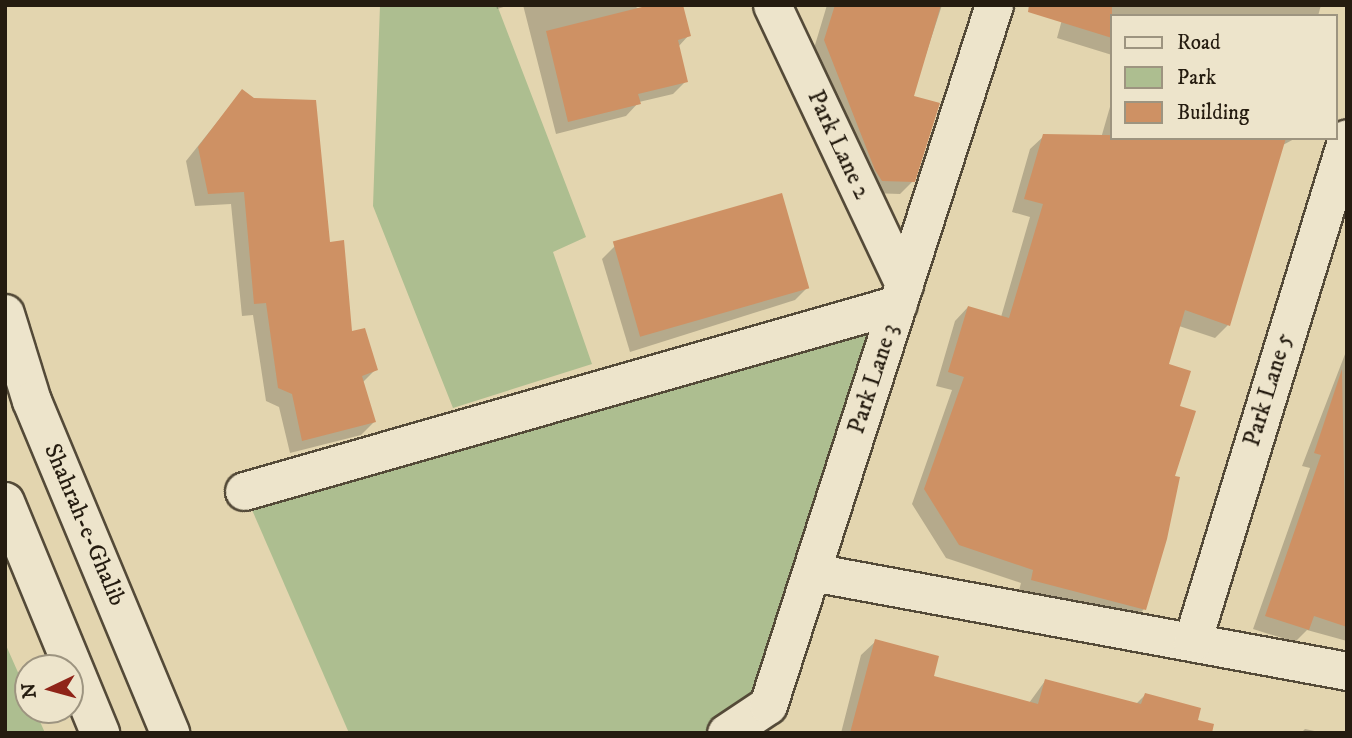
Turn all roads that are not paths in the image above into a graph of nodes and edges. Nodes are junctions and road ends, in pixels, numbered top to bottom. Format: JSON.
{"nodes":[{"id":1,"x":772,"y":5,"type":"edge"},
{"id":2,"x":994,"y":5,"type":"edge"},
{"id":3,"x":1347,"y":138,"type":"edge"},
{"id":4,"x":901,"y":294,"type":"junction"},
{"id":5,"x":5,"y":314,"type":"edge"},
{"id":6,"x":244,"y":491,"type":"dead end"},
{"id":7,"x":5,"y":502,"type":"edge"},
{"id":8,"x":812,"y":572,"type":"junction"},
{"id":9,"x":1192,"y":642,"type":"junction"},
{"id":10,"x":1347,"y":671,"type":"edge"},
{"id":11,"x":100,"y":733,"type":"edge"},
{"id":12,"x":170,"y":733,"type":"edge"},
{"id":13,"x":726,"y":733,"type":"edge"}],
"edges":[{"from":1,"to":4,"type":"street","name":"Park Lane 2"},
{"from":2,"to":4,"type":"street","name":"Park Lane 3"},
{"from":3,"to":9,"type":"street","name":"Park Lane 5"},
{"from":4,"to":6,"type":"street"},
{"from":4,"to":8,"type":"street","name":"Park Lane 3"},
{"from":5,"to":12,"type":"main road","name":"Shahrah-e-Ghalib"},
{"from":7,"to":11,"type":"main road"},
{"from":8,"to":9,"type":"street"},
{"from":8,"to":13,"type":"street","name":"Park Lane 3"},
{"from":9,"to":10,"type":"street"}]}
